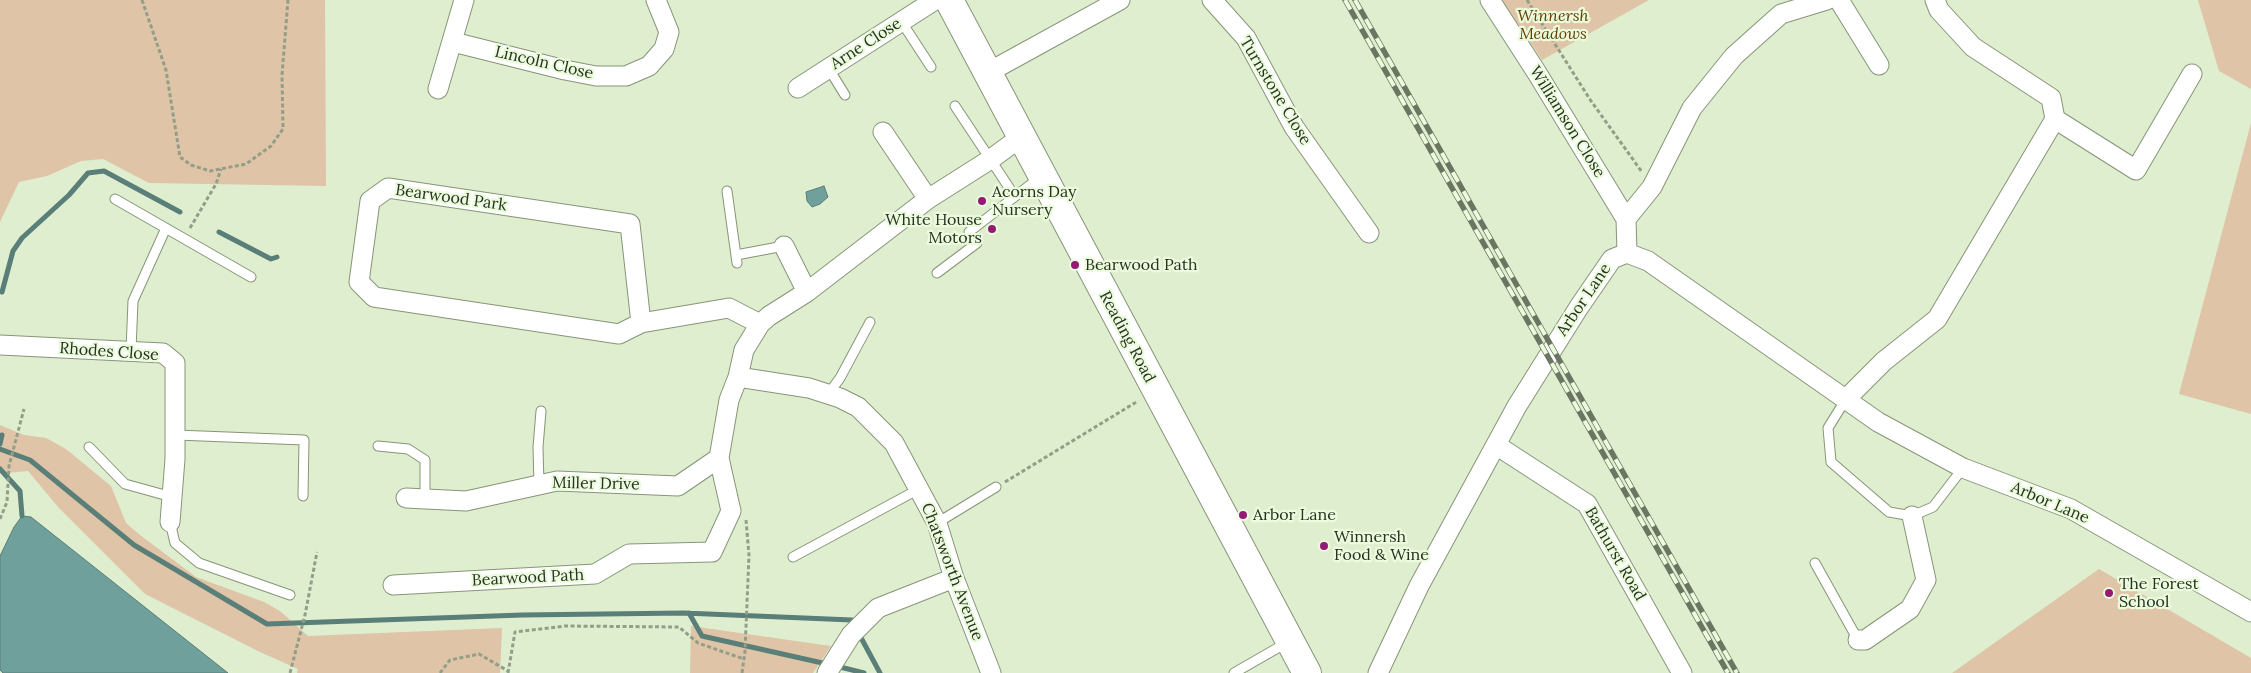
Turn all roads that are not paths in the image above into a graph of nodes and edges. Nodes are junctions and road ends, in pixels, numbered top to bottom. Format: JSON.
{"nodes":[{"id":1,"x":464,"y":0,"type":"edge"},
{"id":2,"x":656,"y":0,"type":"edge"},
{"id":3,"x":935,"y":0,"type":"edge"},
{"id":4,"x":949,"y":0,"type":"edge"},
{"id":5,"x":1120,"y":0,"type":"edge"},
{"id":6,"x":1212,"y":0,"type":"edge"},
{"id":7,"x":1490,"y":0,"type":"edge"},
{"id":8,"x":1828,"y":0,"type":"edge"},
{"id":9,"x":1839,"y":0,"type":"edge"},
{"id":10,"x":1935,"y":0,"type":"edge"},
{"id":11,"x":1779,"y":7,"type":"edge"},
{"id":12,"x":902,"y":21,"type":"junction"},
{"id":13,"x":453,"y":42,"type":"junction"},
{"id":14,"x":837,"y":62,"type":"junction"},
{"id":15,"x":1879,"y":65,"type":"dead end"},
{"id":16,"x":931,"y":68,"type":"dead end"},
{"id":17,"x":987,"y":73,"type":"junction"},
{"id":18,"x":2192,"y":74,"type":"dead end"},
{"id":19,"x":798,"y":88,"type":"dead end"},
{"id":20,"x":438,"y":89,"type":"dead end"},
{"id":21,"x":845,"y":95,"type":"dead end"},
{"id":22,"x":955,"y":106,"type":"dead end"},
{"id":23,"x":2055,"y":119,"type":"junction"},
{"id":24,"x":882,"y":132,"type":"dead end"},
{"id":25,"x":1021,"y":138,"type":"junction"},
{"id":26,"x":991,"y":160,"type":"junction"},
{"id":27,"x":1042,"y":176,"type":"junction"},
{"id":28,"x":1010,"y":189,"type":"dead end"},
{"id":29,"x":727,"y":191,"type":"dead end"},
{"id":30,"x":115,"y":199,"type":"dead end"},
{"id":31,"x":928,"y":199,"type":"junction"},
{"id":32,"x":1626,"y":219,"type":"junction"},
{"id":33,"x":166,"y":228,"type":"junction"},
{"id":34,"x":1370,"y":233,"type":"dead end"},
{"id":35,"x":784,"y":246,"type":"joint"},
{"id":36,"x":1627,"y":253,"type":"junction"},
{"id":37,"x":937,"y":273,"type":"dead end"},
{"id":38,"x":251,"y":276,"type":"dead end"},
{"id":39,"x":807,"y":292,"type":"junction"},
{"id":40,"x":870,"y":322,"type":"dead end"},
{"id":41,"x":641,"y":323,"type":"junction"},
{"id":42,"x":760,"y":324,"type":"junction"},
{"id":43,"x":0,"y":345,"type":"edge"},
{"id":44,"x":131,"y":350,"type":"junction"},
{"id":45,"x":738,"y":377,"type":"junction"},
{"id":46,"x":829,"y":393,"type":"junction"},
{"id":47,"x":1846,"y":399,"type":"junction"},
{"id":48,"x":541,"y":411,"type":"dead end"},
{"id":49,"x":176,"y":435,"type":"junction"},
{"id":50,"x":1496,"y":445,"type":"junction"},
{"id":51,"x":378,"y":446,"type":"dead end"},
{"id":52,"x":89,"y":447,"type":"dead end"},
{"id":53,"x":719,"y":458,"type":"junction"},
{"id":54,"x":1963,"y":468,"type":"junction"},
{"id":55,"x":539,"y":485,"type":"junction"},
{"id":56,"x":996,"y":487,"type":"road end"},
{"id":57,"x":919,"y":488,"type":"junction"},
{"id":58,"x":303,"y":496,"type":"dead end"},
{"id":59,"x":172,"y":497,"type":"junction"},
{"id":60,"x":406,"y":498,"type":"dead end"},
{"id":61,"x":425,"y":499,"type":"junction"},
{"id":62,"x":1912,"y":516,"type":"junction"},
{"id":63,"x":170,"y":522,"type":"joint"},
{"id":64,"x":937,"y":523,"type":"junction"},
{"id":65,"x":793,"y":557,"type":"dead end"},
{"id":66,"x":1815,"y":563,"type":"dead end"},
{"id":67,"x":954,"y":578,"type":"junction"},
{"id":68,"x":394,"y":585,"type":"dead end"},
{"id":69,"x":290,"y":595,"type":"dead end"},
{"id":70,"x":2251,"y":612,"type":"edge"},
{"id":71,"x":1858,"y":640,"type":"joint"},
{"id":72,"x":1290,"y":641,"type":"junction"},
{"id":73,"x":827,"y":673,"type":"edge"},
{"id":74,"x":991,"y":673,"type":"edge"},
{"id":75,"x":1234,"y":673,"type":"edge"},
{"id":76,"x":1308,"y":673,"type":"edge"},
{"id":77,"x":1378,"y":673,"type":"edge"},
{"id":78,"x":1682,"y":673,"type":"edge"}],
"edges":[{"from":1,"to":13,"type":"street"},
{"from":2,"to":13,"type":"street","name":"Lincoln Close"},
{"from":3,"to":12,"type":"street","name":"Arne Close"},
{"from":4,"to":17,"type":"main road","name":"Reading Road"},
{"from":5,"to":17,"type":"street"},
{"from":6,"to":34,"type":"street","name":"Turnstone Close"},
{"from":7,"to":32,"type":"street","name":"Williamson Close"},
{"from":8,"to":11,"type":"street"},
{"from":9,"to":15,"type":"street"},
{"from":10,"to":23,"type":"street"},
{"from":11,"to":32,"type":"street"},
{"from":12,"to":14,"type":"street","name":"Arne Close"},
{"from":12,"to":16,"type":"lane"},
{"from":13,"to":20,"type":"street"},
{"from":14,"to":19,"type":"street","name":"Arne Close"},
{"from":14,"to":21,"type":"lane"},
{"from":17,"to":25,"type":"main road","name":"Reading Road"},
{"from":18,"to":23,"type":"street"},
{"from":22,"to":26,"type":"lane"},
{"from":23,"to":47,"type":"street"},
{"from":24,"to":31,"type":"street"},
{"from":25,"to":26,"type":"street"},
{"from":25,"to":27,"type":"main road","name":"Reading Road"},
{"from":26,"to":28,"type":"lane"},
{"from":26,"to":31,"type":"street"},
{"from":27,"to":37,"type":"lane"},
{"from":27,"to":72,"type":"main road","name":"Reading Road"},
{"from":29,"to":35,"type":"lane"},
{"from":30,"to":33,"type":"lane"},
{"from":31,"to":39,"type":"street"},
{"from":32,"to":36,"type":"street","name":"Arbor Lane"},
{"from":33,"to":38,"type":"lane"},
{"from":33,"to":44,"type":"lane"},
{"from":35,"to":39,"type":"street"},
{"from":36,"to":47,"type":"street","name":"Arbor Lane"},
{"from":36,"to":50,"type":"street","name":"Arbor Lane"},
{"from":39,"to":42,"type":"street"},
{"from":40,"to":46,"type":"lane"},
{"from":41,"to":41,"type":"street","name":"Bearwood Park"},
{"from":41,"to":42,"type":"street","name":"Bearwood Park"},
{"from":42,"to":45,"type":"street","name":"Bearwood Path"},
{"from":43,"to":44,"type":"street","name":"Rhodes Close"},
{"from":44,"to":49,"type":"street","name":"Rhodes Close"},
{"from":45,"to":46,"type":"street","name":"Chatsworth Avenue"},
{"from":45,"to":53,"type":"street","name":"Bearwood Path"},
{"from":46,"to":57,"type":"street","name":"Chatsworth Avenue"},
{"from":47,"to":54,"type":"street","name":"Arbor Lane"},
{"from":47,"to":62,"type":"lane"},
{"from":48,"to":55,"type":"lane"},
{"from":49,"to":58,"type":"lane"},
{"from":49,"to":59,"type":"street","name":"Rhodes Close"},
{"from":50,"to":77,"type":"street","name":"Arbor Lane"},
{"from":50,"to":78,"type":"street","name":"Bathurst Road"},
{"from":51,"to":61,"type":"lane"},
{"from":52,"to":59,"type":"lane"},
{"from":53,"to":55,"type":"street","name":"Miller Drive"},
{"from":53,"to":68,"type":"street","name":"Bearwood Path"},
{"from":54,"to":62,"type":"lane"},
{"from":54,"to":70,"type":"street","name":"Arbor Lane"},
{"from":55,"to":61,"type":"street","name":"Miller Drive"},
{"from":56,"to":64,"type":"lane"},
{"from":57,"to":64,"type":"street","name":"Chatsworth Avenue"},
{"from":57,"to":65,"type":"lane"},
{"from":59,"to":63,"type":"street","name":"Rhodes Close"},
{"from":60,"to":61,"type":"street","name":"Miller Drive"},
{"from":62,"to":71,"type":"street"},
{"from":63,"to":69,"type":"lane"},
{"from":64,"to":67,"type":"street","name":"Chatsworth Avenue"},
{"from":66,"to":71,"type":"lane"},
{"from":67,"to":73,"type":"street"},
{"from":67,"to":74,"type":"street","name":"Chatsworth Avenue"},
{"from":72,"to":75,"type":"lane"},
{"from":72,"to":76,"type":"main road","name":"Reading Road"}]}
